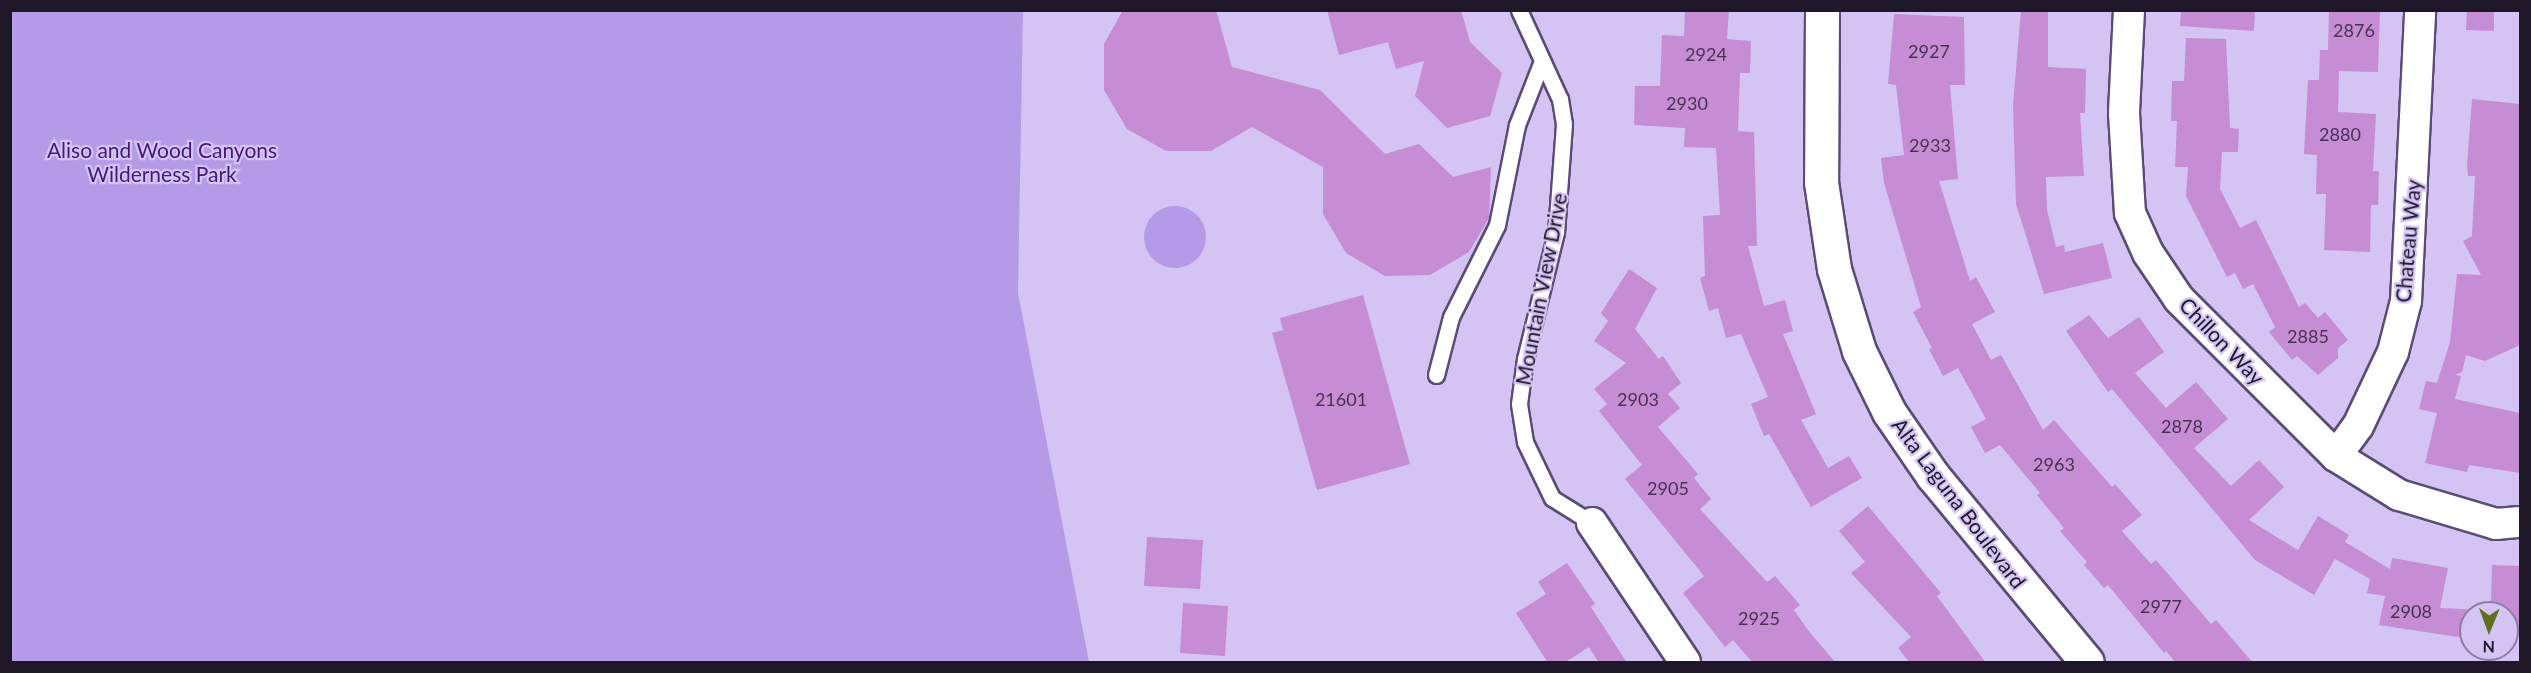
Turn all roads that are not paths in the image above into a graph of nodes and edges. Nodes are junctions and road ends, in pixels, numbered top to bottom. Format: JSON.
{"nodes":[{"id":1,"x":1520,"y":10,"type":"edge"},
{"id":2,"x":1822,"y":10,"type":"edge"},
{"id":3,"x":2129,"y":10,"type":"edge"},
{"id":4,"x":2420,"y":10,"type":"edge"},
{"id":5,"x":1542,"y":61,"type":"junction"},
{"id":6,"x":1436,"y":375,"type":"dead end"},
{"id":7,"x":2336,"y":456,"type":"junction"},
{"id":8,"x":2520,"y":522,"type":"edge"},
{"id":9,"x":1592,"y":523,"type":"joint"},
{"id":10,"x":1686,"y":663,"type":"edge"},
{"id":11,"x":2087,"y":663,"type":"edge"}],
"edges":[{"from":1,"to":5,"type":"lane","name":"Mountain View Drive"},
{"from":2,"to":11,"type":"main road","name":"Alta Laguna Boulevard"},
{"from":3,"to":7,"type":"street","name":"Chillon Way"},
{"from":4,"to":7,"type":"street","name":"Chateau Way"},
{"from":5,"to":6,"type":"lane"},
{"from":5,"to":9,"type":"lane","name":"Mountain View Drive"},
{"from":7,"to":8,"type":"street","name":"Chillon Way"},
{"from":9,"to":10,"type":"street","name":"Mountain View Drive"}]}
